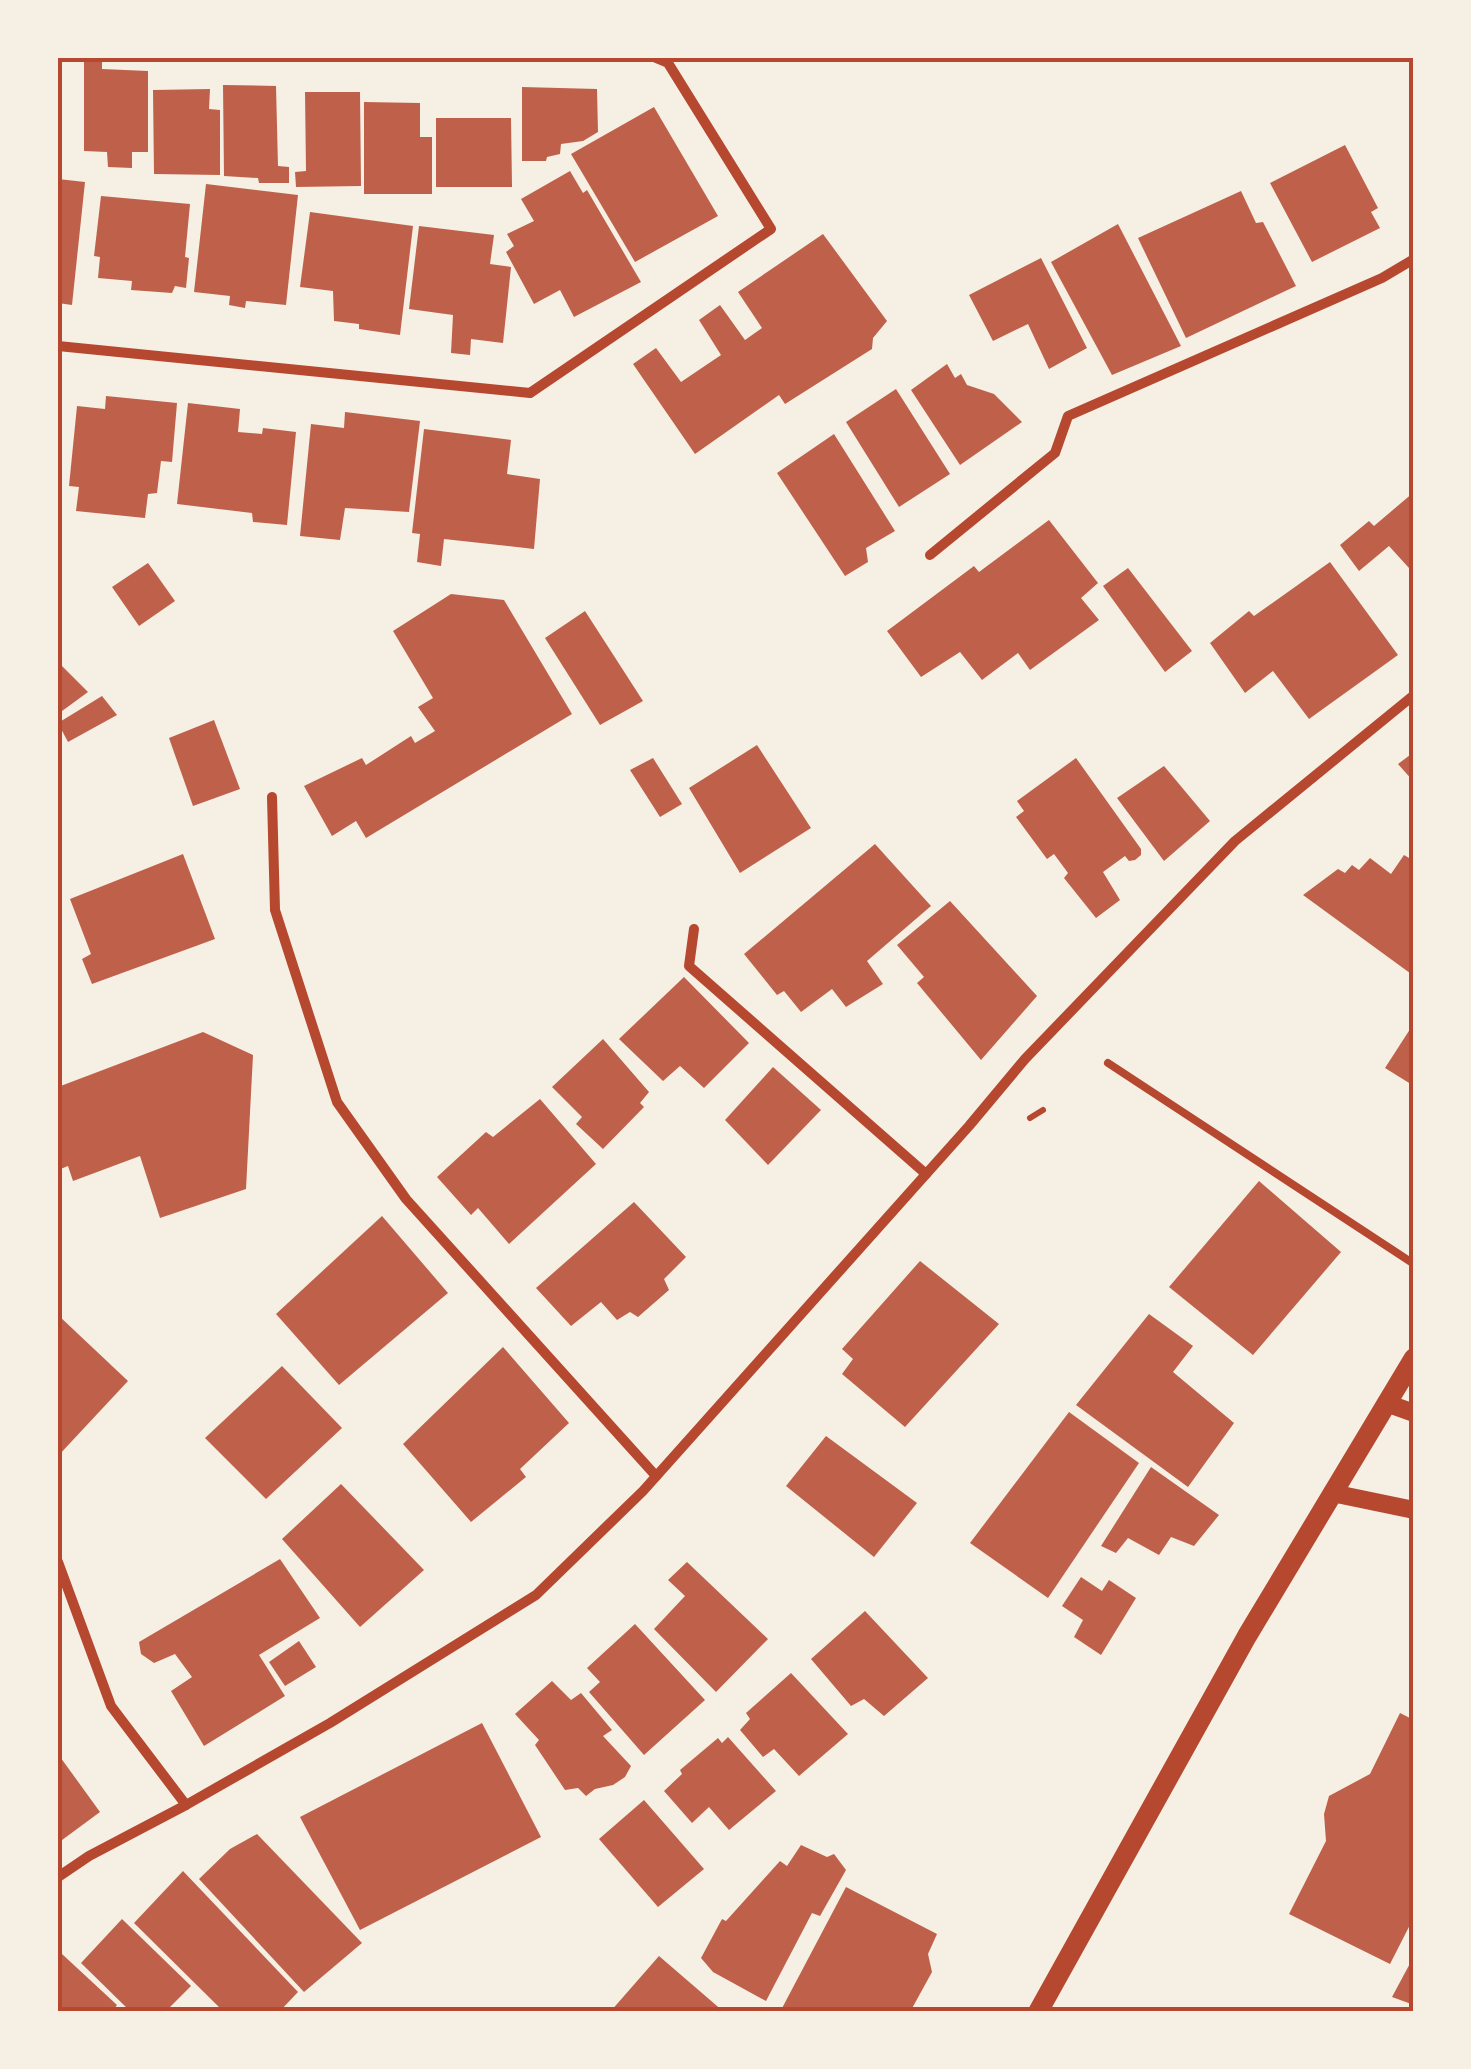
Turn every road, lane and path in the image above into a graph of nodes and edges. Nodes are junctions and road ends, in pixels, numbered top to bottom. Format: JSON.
{"nodes":[{"id":1,"x":656,"y":58,"type":"edge"},
{"id":2,"x":1414,"y":259,"type":"edge"},
{"id":3,"x":58,"y":346,"type":"edge"},
{"id":4,"x":930,"y":555,"type":"dead end"},
{"id":5,"x":1414,"y":694,"type":"edge"},
{"id":6,"x":272,"y":797,"type":"dead end"},
{"id":7,"x":694,"y":929,"type":"dead end"},
{"id":8,"x":1108,"y":1063,"type":"dead end"},
{"id":9,"x":926,"y":1174,"type":"junction"},
{"id":10,"x":1414,"y":1264,"type":"edge"},
{"id":11,"x":1414,"y":1358,"type":"edge"},
{"id":12,"x":1386,"y":1403,"type":"junction"},
{"id":13,"x":1414,"y":1413,"type":"edge"},
{"id":14,"x":656,"y":1476,"type":"junction"},
{"id":15,"x":1332,"y":1493,"type":"junction"},
{"id":16,"x":1414,"y":1510,"type":"edge"},
{"id":17,"x":58,"y":1562,"type":"edge"},
{"id":18,"x":186,"y":1805,"type":"junction"},
{"id":19,"x":58,"y":1877,"type":"edge"},
{"id":20,"x":1038,"y":2012,"type":"edge"}],
"edges":[{"from":1,"to":3,"type":"street"},
{"from":2,"to":4,"type":"street"},
{"from":5,"to":9,"type":"street"},
{"from":6,"to":14,"type":"street"},
{"from":7,"to":9,"type":"street"},
{"from":8,"to":10,"type":"lane"},
{"from":9,"to":14,"type":"street"},
{"from":11,"to":12,"type":"main road"},
{"from":12,"to":13,"type":"street"},
{"from":12,"to":15,"type":"main road"},
{"from":14,"to":18,"type":"street"},
{"from":15,"to":16,"type":"street"},
{"from":15,"to":20,"type":"main road"},
{"from":17,"to":18,"type":"street"},
{"from":18,"to":19,"type":"street"}]}
